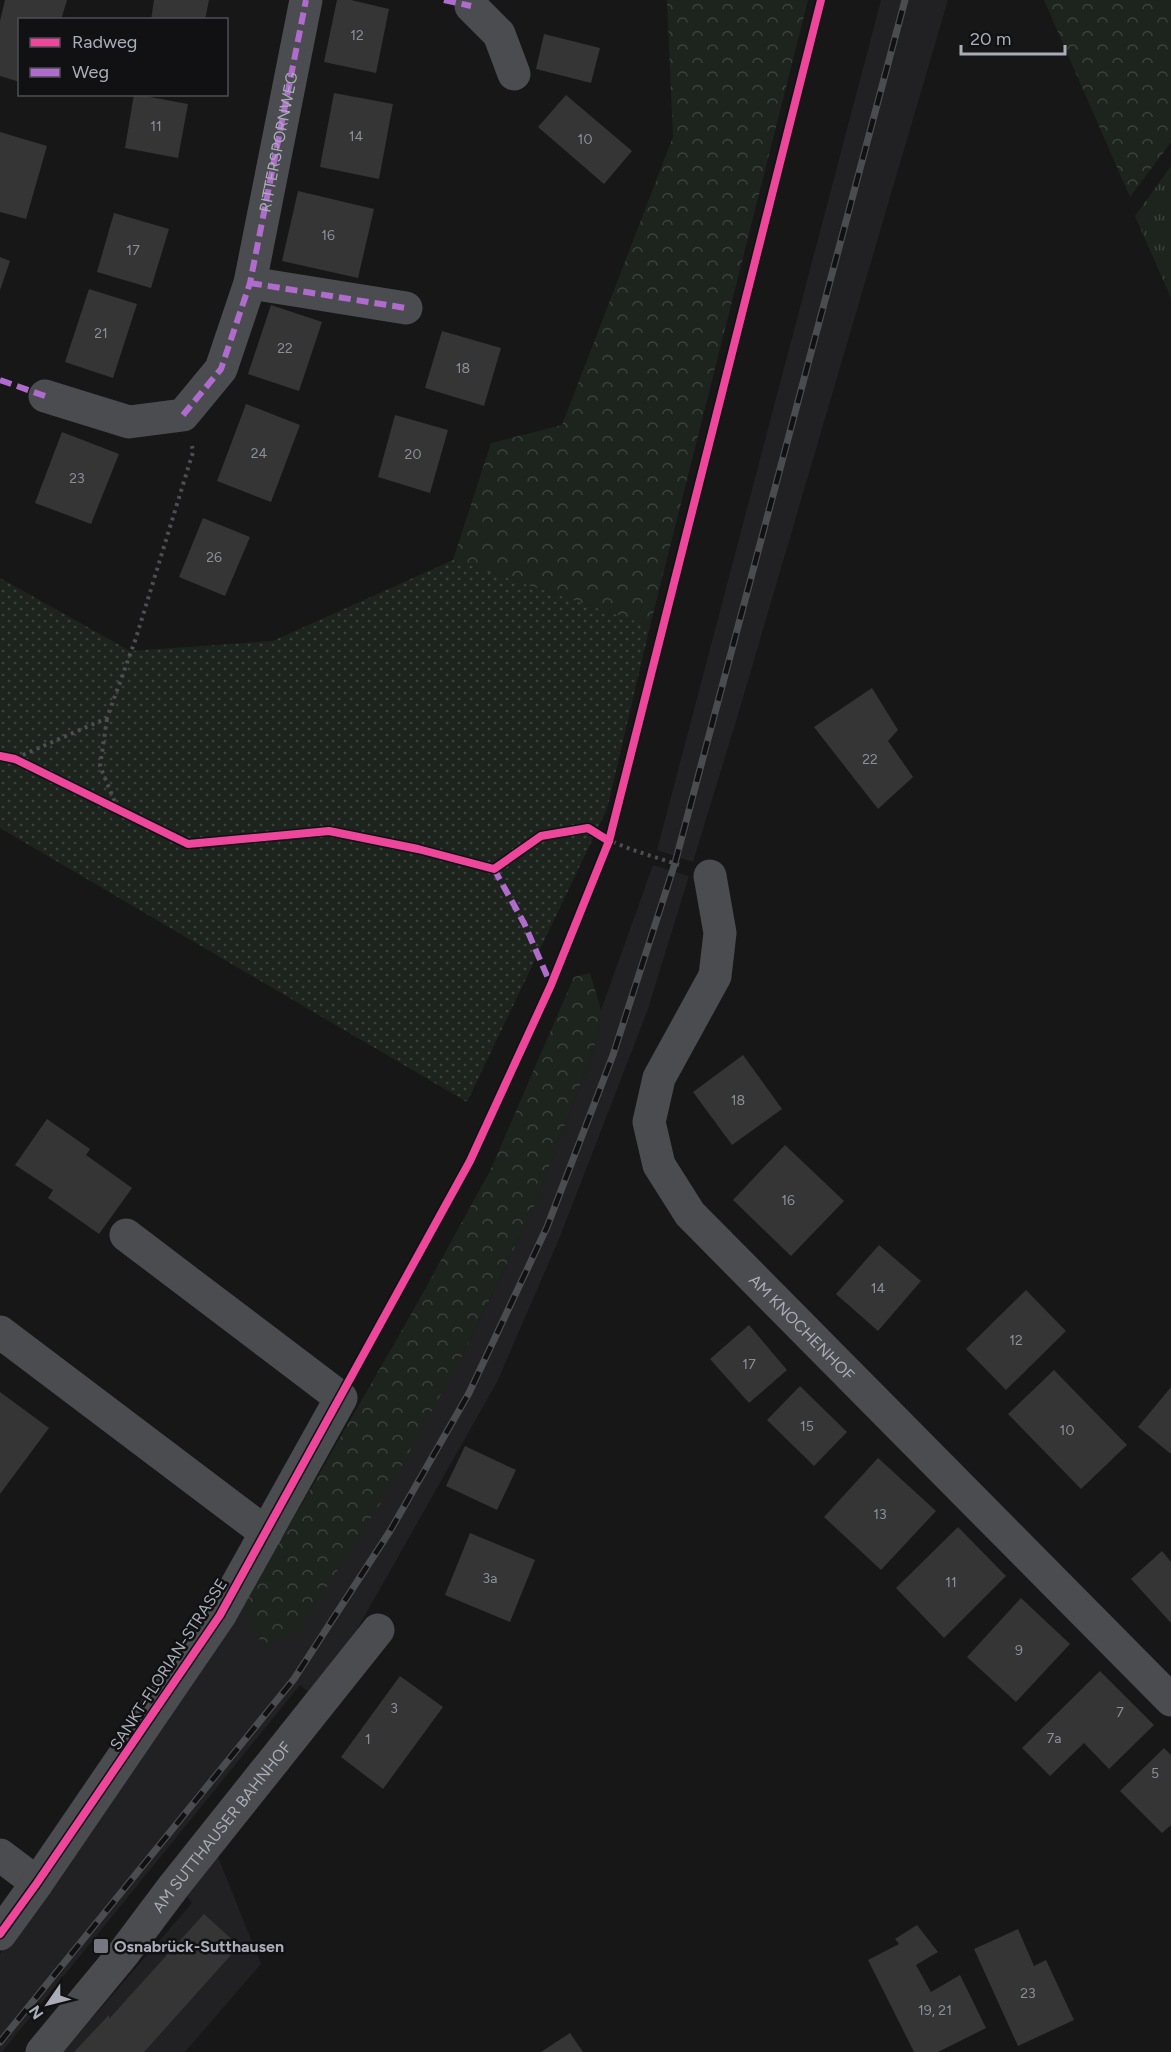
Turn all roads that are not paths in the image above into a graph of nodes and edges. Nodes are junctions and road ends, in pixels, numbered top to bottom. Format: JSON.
{"nodes":[{"id":1,"x":306,"y":0,"type":"edge"},
{"id":2,"x":462,"y":2,"type":"edge"},
{"id":3,"x":514,"y":74,"type":"dead end"},
{"id":4,"x":250,"y":283,"type":"junction"},
{"id":5,"x":406,"y":309,"type":"dead end"},
{"id":6,"x":45,"y":396,"type":"dead end"},
{"id":7,"x":710,"y":876,"type":"road end"},
{"id":8,"x":126,"y":1235,"type":"dead end"},
{"id":9,"x":0,"y":1332,"type":"edge"},
{"id":10,"x":266,"y":1533,"type":"junction"},
{"id":11,"x":378,"y":1630,"type":"dead end"},
{"id":12,"x":1171,"y":1701,"type":"edge"},
{"id":13,"x":0,"y":1855,"type":"edge"},
{"id":14,"x":37,"y":1883,"type":"junction"},
{"id":15,"x":0,"y":1934,"type":"edge"},
{"id":16,"x":42,"y":2052,"type":"edge"}],
"edges":[{"from":1,"to":4,"type":"street","name":"RITTERSPORNWEG"},
{"from":2,"to":3,"type":"street"},
{"from":4,"to":5,"type":"street"},
{"from":4,"to":6,"type":"street","name":"RITTERSPORNWEG"},
{"from":7,"to":12,"type":"street","name":"AM KNOCHENHOF"},
{"from":8,"to":10,"type":"street","name":"SANKT-FLORIAN-STRASSE"},
{"from":9,"to":10,"type":"street"},
{"from":10,"to":14,"type":"street","name":"SANKT-FLORIAN-STRASSE"},
{"from":11,"to":16,"type":"street","name":"AM SUTTHAUSER BAHNHOF"},
{"from":13,"to":14,"type":"street"},
{"from":14,"to":15,"type":"street","name":"SANKT-FLORIAN-STRASSE"}]}
